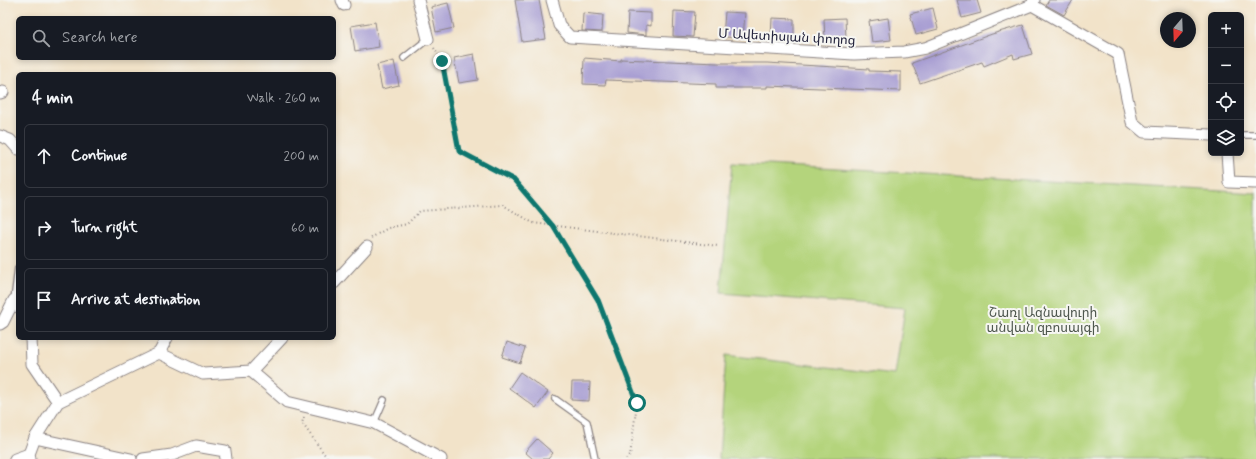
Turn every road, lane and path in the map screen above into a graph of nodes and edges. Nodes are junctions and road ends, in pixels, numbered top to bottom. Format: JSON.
{"nodes":[{"id":1,"x":418,"y":0,"type":"edge"},
{"id":2,"x":552,"y":0,"type":"edge"},
{"id":3,"x":1033,"y":2,"type":"edge"},
{"id":4,"x":428,"y":39,"type":"junction"},
{"id":5,"x":404,"y":58,"type":"dead end"},
{"id":6,"x":1208,"y":135,"type":"edge"},
{"id":7,"x":1244,"y":135,"type":"edge"},
{"id":8,"x":1256,"y":135,"type":"edge"},
{"id":9,"x":0,"y":136,"type":"edge"},
{"id":10,"x":16,"y":147,"type":"edge"},
{"id":11,"x":1228,"y":156,"type":"edge"},
{"id":12,"x":1256,"y":183,"type":"edge"},
{"id":13,"x":553,"y":226,"type":"junction"},
{"id":14,"x":718,"y":246,"type":"dead end"},
{"id":15,"x":368,"y":247,"type":"joint"},
{"id":16,"x":336,"y":281,"type":"edge"},
{"id":17,"x":16,"y":304,"type":"edge"},
{"id":18,"x":0,"y":324,"type":"edge"},
{"id":19,"x":31,"y":340,"type":"edge"},
{"id":20,"x":166,"y":340,"type":"edge"},
{"id":21,"x":280,"y":340,"type":"edge"},
{"id":22,"x":159,"y":353,"type":"junction"},
{"id":23,"x":251,"y":371,"type":"junction"},
{"id":24,"x":555,"y":399,"type":"dead end"},
{"id":25,"x":384,"y":400,"type":"dead end"},
{"id":26,"x":58,"y":402,"type":"junction"},
{"id":27,"x":302,"y":423,"type":"dead end"},
{"id":28,"x":374,"y":424,"type":"junction"},
{"id":29,"x":36,"y":438,"type":"junction"},
{"id":30,"x":29,"y":457,"type":"edge"},
{"id":31,"x":15,"y":459,"type":"edge"},
{"id":32,"x":131,"y":459,"type":"edge"},
{"id":33,"x":143,"y":459,"type":"edge"},
{"id":34,"x":226,"y":459,"type":"edge"},
{"id":35,"x":328,"y":459,"type":"edge"},
{"id":36,"x":441,"y":459,"type":"edge"},
{"id":37,"x":595,"y":459,"type":"edge"},
{"id":38,"x":626,"y":459,"type":"edge"}],
"edges":[{"from":1,"to":4,"type":"street"},
{"from":2,"to":3,"type":"street","name":"Մ Ավետիսյան փողոց"},
{"from":3,"to":6,"type":"street"},
{"from":4,"to":5,"type":"lane"},
{"from":4,"to":13,"type":"path"},
{"from":7,"to":8,"type":"lane"},
{"from":9,"to":10,"type":"street"},
{"from":11,"to":12,"type":"street"},
{"from":13,"to":14,"type":"path"},
{"from":13,"to":15,"type":"path"},
{"from":13,"to":38,"type":"path"},
{"from":15,"to":16,"type":"street"},
{"from":17,"to":18,"type":"street"},
{"from":19,"to":26,"type":"street"},
{"from":20,"to":22,"type":"street"},
{"from":21,"to":23,"type":"street"},
{"from":22,"to":23,"type":"street"},
{"from":22,"to":26,"type":"street"},
{"from":23,"to":28,"type":"street"},
{"from":24,"to":37,"type":"lane"},
{"from":25,"to":28,"type":"lane"},
{"from":26,"to":29,"type":"street"},
{"from":27,"to":35,"type":"path"},
{"from":28,"to":36,"type":"street"},
{"from":29,"to":30,"type":"street"},
{"from":29,"to":32,"type":"street"},
{"from":30,"to":31,"type":"street"},
{"from":33,"to":34,"type":"street"}]}
